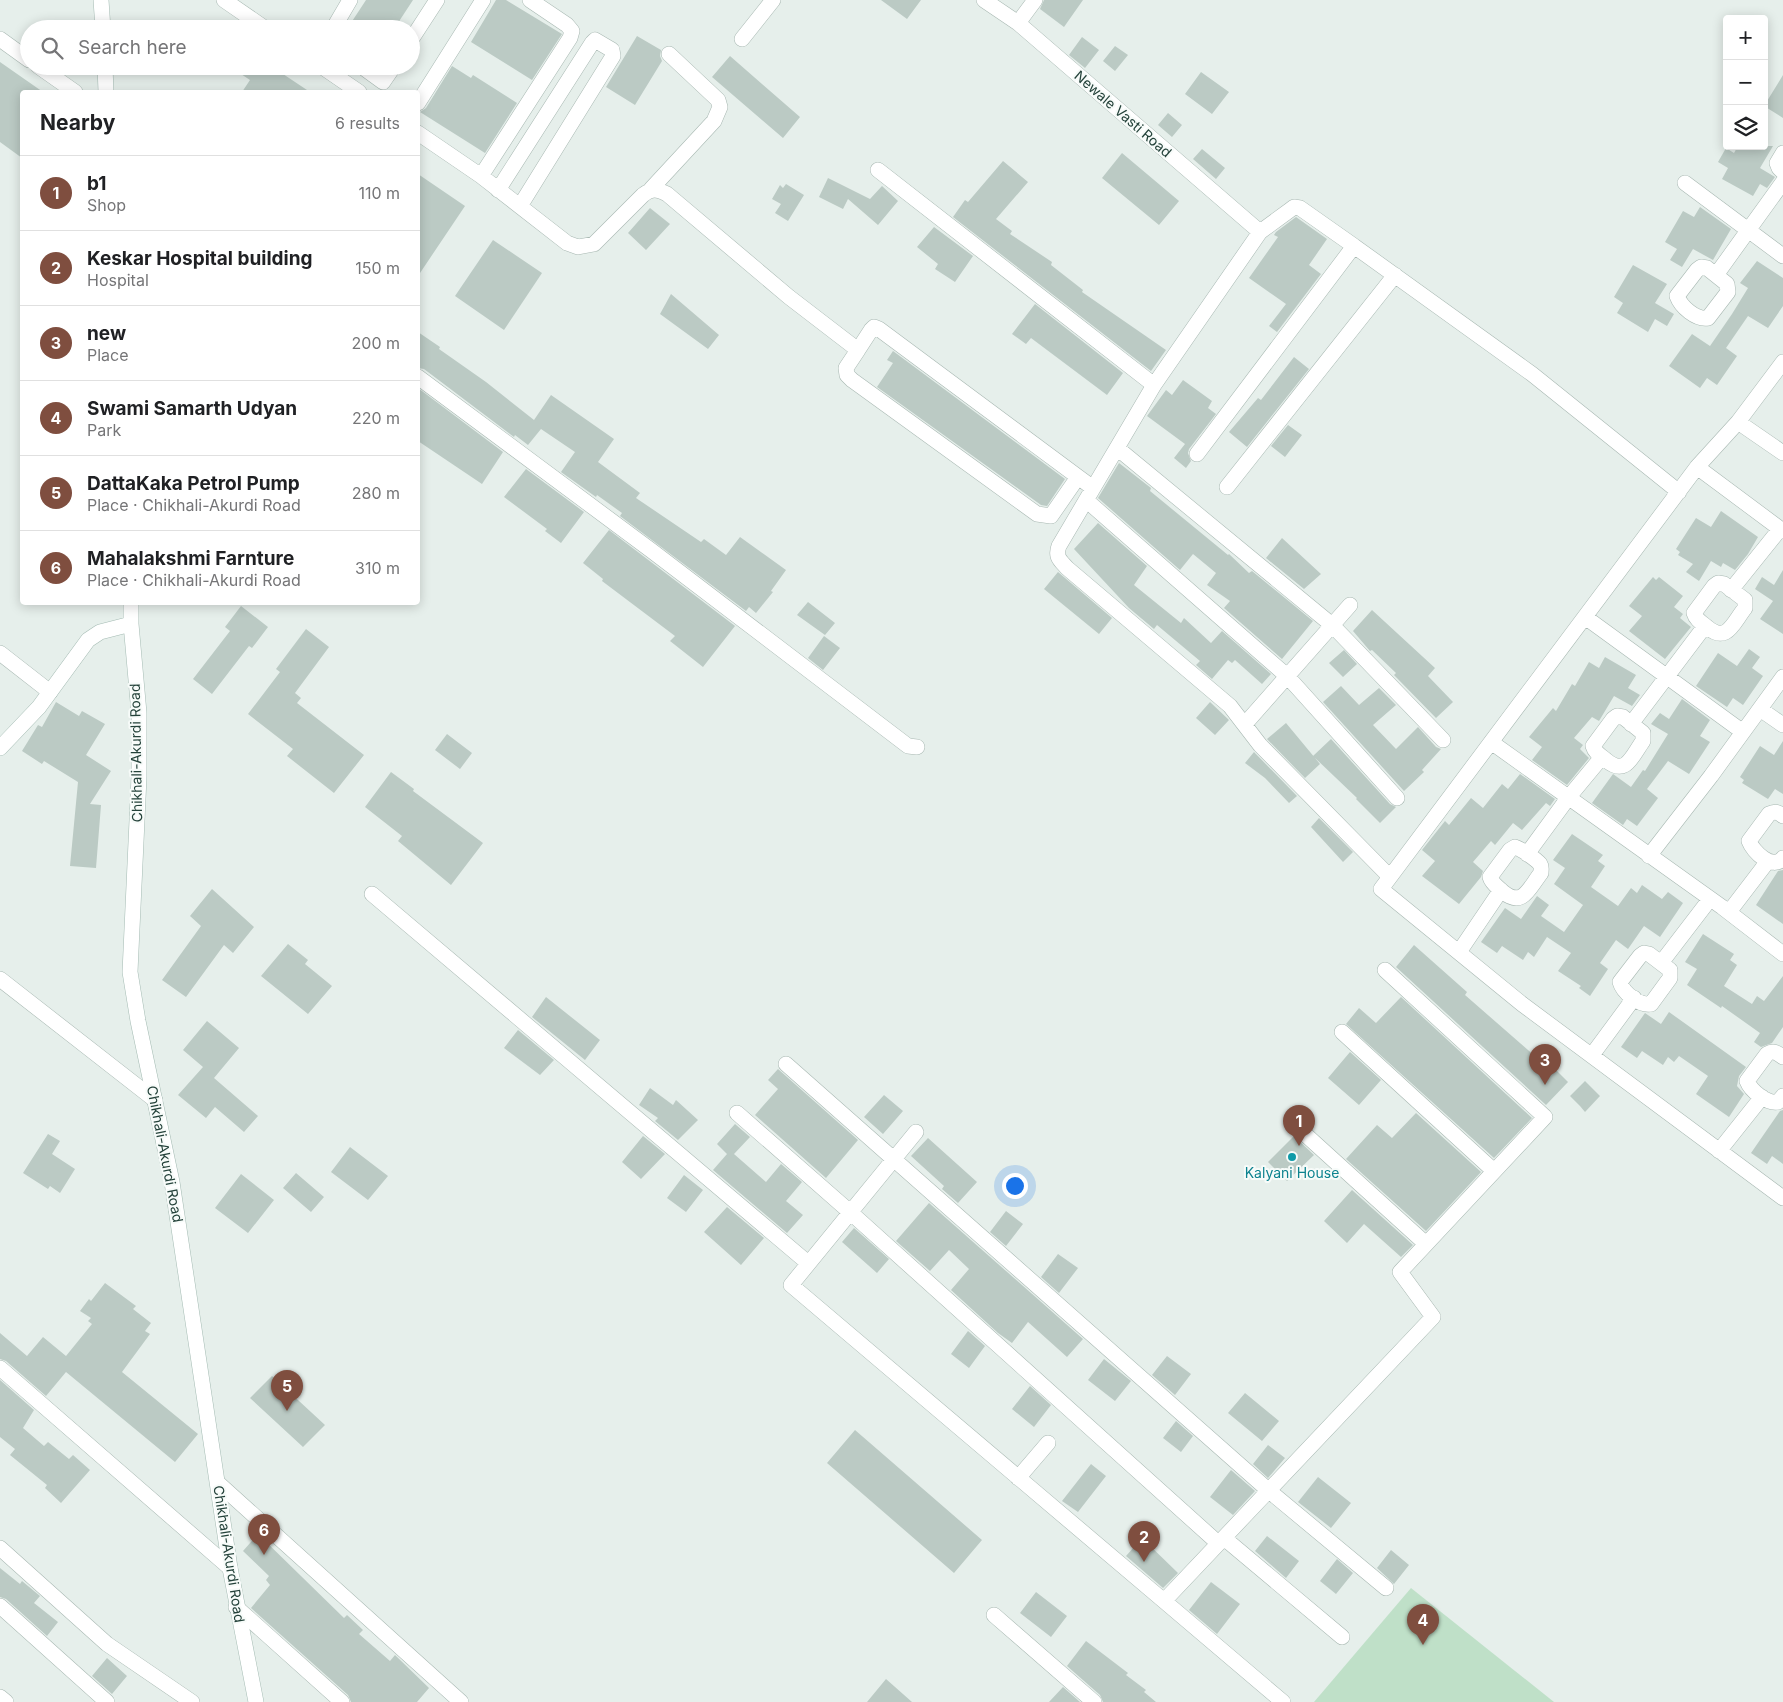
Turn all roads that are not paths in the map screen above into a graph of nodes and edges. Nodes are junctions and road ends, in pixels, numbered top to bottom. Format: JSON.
{"nodes":[{"id":1,"x":100,"y":0,"type":"edge"},
{"id":2,"x":224,"y":0,"type":"edge"},
{"id":3,"x":350,"y":0,"type":"edge"},
{"id":4,"x":437,"y":0,"type":"edge"},
{"id":5,"x":483,"y":0,"type":"edge"},
{"id":6,"x":530,"y":0,"type":"edge"},
{"id":7,"x":773,"y":0,"type":"edge"},
{"id":8,"x":984,"y":0,"type":"edge"},
{"id":9,"x":1035,"y":0,"type":"edge"},
{"id":10,"x":103,"y":20,"type":"edge"},
{"id":11,"x":253,"y":20,"type":"edge"},
{"id":12,"x":338,"y":20,"type":"edge"},
{"id":13,"x":1018,"y":23,"type":"junction"},
{"id":14,"x":420,"y":26,"type":"edge"},
{"id":15,"x":0,"y":39,"type":"edge"},
{"id":16,"x":742,"y":39,"type":"dead end"},
{"id":17,"x":20,"y":53,"type":"edge"},
{"id":18,"x":670,"y":54,"type":"dead end"},
{"id":19,"x":51,"y":75,"type":"edge"},
{"id":20,"x":105,"y":75,"type":"edge"},
{"id":21,"x":334,"y":75,"type":"edge"},
{"id":22,"x":373,"y":75,"type":"edge"},
{"id":23,"x":388,"y":75,"type":"edge"},
{"id":24,"x":72,"y":90,"type":"edge"},
{"id":25,"x":106,"y":90,"type":"edge"},
{"id":26,"x":356,"y":90,"type":"edge"},
{"id":27,"x":420,"y":100,"type":"edge"},
{"id":28,"x":420,"y":134,"type":"edge"},
{"id":29,"x":1783,"y":153,"type":"edge"},
{"id":30,"x":878,"y":170,"type":"dead end"},
{"id":31,"x":1783,"y":172,"type":"edge"},
{"id":32,"x":482,"y":176,"type":"junction"},
{"id":33,"x":1783,"y":182,"type":"edge"},
{"id":34,"x":1685,"y":183,"type":"dead end"},
{"id":35,"x":651,"y":189,"type":"junction"},
{"id":36,"x":498,"y":190,"type":"junction"},
{"id":37,"x":520,"y":206,"type":"junction"},
{"id":38,"x":1748,"y":230,"type":"junction"},
{"id":39,"x":1260,"y":232,"type":"junction"},
{"id":40,"x":1354,"y":246,"type":"junction"},
{"id":41,"x":1783,"y":256,"type":"edge"},
{"id":42,"x":1395,"y":275,"type":"junction"},
{"id":43,"x":1716,"y":275,"type":"dead end"},
{"id":44,"x":858,"y":350,"type":"junction"},
{"id":45,"x":1783,"y":362,"type":"edge"},
{"id":46,"x":420,"y":378,"type":"edge"},
{"id":47,"x":1154,"y":385,"type":"junction"},
{"id":48,"x":1738,"y":422,"type":"junction"},
{"id":49,"x":1116,"y":448,"type":"junction"},
{"id":50,"x":1197,"y":454,"type":"dead end"},
{"id":51,"x":1783,"y":454,"type":"edge"},
{"id":52,"x":1697,"y":467,"type":"junction"},
{"id":53,"x":1078,"y":477,"type":"junction"},
{"id":54,"x":1227,"y":487,"type":"dead end"},
{"id":55,"x":1679,"y":492,"type":"junction"},
{"id":56,"x":1089,"y":494,"type":"junction"},
{"id":57,"x":1781,"y":530,"type":"edge"},
{"id":58,"x":1731,"y":590,"type":"junction"},
{"id":59,"x":131,"y":605,"type":"edge"},
{"id":60,"x":1350,"y":605,"type":"dead end"},
{"id":61,"x":1585,"y":617,"type":"junction"},
{"id":62,"x":131,"y":624,"type":"junction"},
{"id":63,"x":1332,"y":625,"type":"junction"},
{"id":64,"x":1705,"y":626,"type":"junction"},
{"id":65,"x":0,"y":653,"type":"edge"},
{"id":66,"x":1288,"y":676,"type":"junction"},
{"id":67,"x":1666,"y":676,"type":"junction"},
{"id":68,"x":1783,"y":677,"type":"edge"},
{"id":69,"x":50,"y":692,"type":"junction"},
{"id":70,"x":1760,"y":709,"type":"junction"},
{"id":71,"x":1245,"y":724,"type":"junction"},
{"id":72,"x":1631,"y":724,"type":"junction"},
{"id":73,"x":1783,"y":725,"type":"edge"},
{"id":74,"x":1743,"y":732,"type":"junction"},
{"id":75,"x":1443,"y":740,"type":"dead end"},
{"id":76,"x":1491,"y":742,"type":"junction"},
{"id":77,"x":917,"y":747,"type":"dead end"},
{"id":78,"x":0,"y":748,"type":"edge"},
{"id":79,"x":1602,"y":757,"type":"junction"},
{"id":80,"x":1397,"y":798,"type":"dead end"},
{"id":81,"x":1568,"y":798,"type":"junction"},
{"id":82,"x":1783,"y":816,"type":"edge"},
{"id":83,"x":1528,"y":854,"type":"junction"},
{"id":84,"x":1649,"y":856,"type":"junction"},
{"id":85,"x":1783,"y":858,"type":"edge"},
{"id":86,"x":1768,"y":861,"type":"junction"},
{"id":87,"x":1390,"y":877,"type":"junction"},
{"id":88,"x":1501,"y":890,"type":"junction"},
{"id":89,"x":372,"y":894,"type":"dead end"},
{"id":90,"x":1710,"y":899,"type":"junction"},
{"id":91,"x":1729,"y":912,"type":"junction"},
{"id":92,"x":1459,"y":952,"type":"junction"},
{"id":93,"x":1783,"y":954,"type":"edge"},
{"id":94,"x":1661,"y":964,"type":"junction"},
{"id":95,"x":1386,"y":970,"type":"dead end"},
{"id":96,"x":0,"y":979,"type":"edge"},
{"id":97,"x":1634,"y":998,"type":"junction"},
{"id":98,"x":1342,"y":1032,"type":"dead end"},
{"id":99,"x":1592,"y":1054,"type":"junction"},
{"id":100,"x":1783,"y":1057,"type":"edge"},
{"id":101,"x":786,"y":1064,"type":"dead end"},
{"id":102,"x":1783,"y":1096,"type":"edge"},
{"id":103,"x":1762,"y":1097,"type":"junction"},
{"id":104,"x":154,"y":1100,"type":"junction"},
{"id":105,"x":737,"y":1114,"type":"dead end"},
{"id":106,"x":1296,"y":1126,"type":"dead end"},
{"id":107,"x":916,"y":1132,"type":"dead end"},
{"id":108,"x":1719,"y":1151,"type":"junction"},
{"id":109,"x":893,"y":1159,"type":"junction"},
{"id":110,"x":1494,"y":1171,"type":"junction"},
{"id":111,"x":1783,"y":1198,"type":"edge"},
{"id":112,"x":850,"y":1212,"type":"junction"},
{"id":113,"x":1426,"y":1244,"type":"junction"},
{"id":114,"x":808,"y":1263,"type":"junction"},
{"id":115,"x":0,"y":1368,"type":"edge"},
{"id":116,"x":1048,"y":1443,"type":"dead end"},
{"id":117,"x":1018,"y":1478,"type":"junction"},
{"id":118,"x":218,"y":1483,"type":"junction"},
{"id":119,"x":1268,"y":1490,"type":"junction"},
{"id":120,"x":1221,"y":1540,"type":"junction"},
{"id":121,"x":0,"y":1548,"type":"edge"},
{"id":122,"x":230,"y":1568,"type":"junction"},
{"id":123,"x":1386,"y":1588,"type":"dead end"},
{"id":124,"x":1164,"y":1601,"type":"junction"},
{"id":125,"x":0,"y":1606,"type":"edge"},
{"id":126,"x":236,"y":1607,"type":"junction"},
{"id":127,"x":994,"y":1616,"type":"dead end"},
{"id":128,"x":1342,"y":1636,"type":"dead end"},
{"id":129,"x":0,"y":1696,"type":"edge"},
{"id":130,"x":6,"y":1702,"type":"edge"},
{"id":131,"x":107,"y":1702,"type":"edge"},
{"id":132,"x":192,"y":1702,"type":"edge"},
{"id":133,"x":256,"y":1702,"type":"edge"},
{"id":134,"x":342,"y":1702,"type":"edge"},
{"id":135,"x":461,"y":1702,"type":"edge"},
{"id":136,"x":1094,"y":1702,"type":"edge"},
{"id":137,"x":1283,"y":1702,"type":"edge"}],
"edges":[{"from":1,"to":10,"type":"street"},
{"from":2,"to":11,"type":"street"},
{"from":3,"to":12,"type":"street"},
{"from":4,"to":14,"type":"street"},
{"from":5,"to":27,"type":"street"},
{"from":6,"to":32,"type":"street"},
{"from":7,"to":16,"type":"street"},
{"from":8,"to":13,"type":"street","name":"Newale Vasti Road"},
{"from":9,"to":13,"type":"street"},
{"from":13,"to":39,"type":"street","name":"Newale Vasti Road"},
{"from":15,"to":17,"type":"street"},
{"from":18,"to":35,"type":"street"},
{"from":19,"to":24,"type":"street"},
{"from":20,"to":25,"type":"street"},
{"from":21,"to":26,"type":"street"},
{"from":22,"to":23,"type":"street"},
{"from":28,"to":32,"type":"street"},
{"from":29,"to":31,"type":"street"},
{"from":30,"to":47,"type":"street"},
{"from":32,"to":36,"type":"street"},
{"from":33,"to":38,"type":"street"},
{"from":34,"to":38,"type":"street"},
{"from":35,"to":37,"type":"street"},
{"from":35,"to":44,"type":"street"},
{"from":36,"to":37,"type":"street"},
{"from":36,"to":37,"type":"street"},
{"from":38,"to":41,"type":"street"},
{"from":38,"to":43,"type":"street"},
{"from":39,"to":40,"type":"street"},
{"from":39,"to":47,"type":"street"},
{"from":40,"to":42,"type":"street"},
{"from":40,"to":50,"type":"street"},
{"from":42,"to":54,"type":"street"},
{"from":42,"to":55,"type":"street"},
{"from":44,"to":53,"type":"street"},
{"from":44,"to":53,"type":"street"},
{"from":45,"to":48,"type":"street"},
{"from":46,"to":77,"type":"street"},
{"from":47,"to":49,"type":"street"},
{"from":48,"to":51,"type":"street"},
{"from":48,"to":52,"type":"street"},
{"from":49,"to":56,"type":"street"},
{"from":49,"to":63,"type":"street"},
{"from":52,"to":55,"type":"street"},
{"from":52,"to":57,"type":"street"},
{"from":53,"to":56,"type":"street"},
{"from":55,"to":61,"type":"street"},
{"from":56,"to":66,"type":"street"},
{"from":56,"to":71,"type":"street"},
{"from":57,"to":58,"type":"street"},
{"from":58,"to":64,"type":"street"},
{"from":58,"to":64,"type":"street"},
{"from":59,"to":62,"type":"street","name":"Chikhali-Akurdi Road"},
{"from":60,"to":63,"type":"street"},
{"from":61,"to":67,"type":"street"},
{"from":61,"to":76,"type":"street"},
{"from":62,"to":69,"type":"street"},
{"from":62,"to":104,"type":"street","name":"Chikhali-Akurdi Road"},
{"from":63,"to":66,"type":"street"},
{"from":63,"to":75,"type":"street"},
{"from":64,"to":67,"type":"street"},
{"from":65,"to":69,"type":"street"},
{"from":66,"to":71,"type":"street"},
{"from":66,"to":80,"type":"street"},
{"from":67,"to":72,"type":"street"},
{"from":67,"to":74,"type":"street"},
{"from":68,"to":70,"type":"street"},
{"from":69,"to":78,"type":"street"},
{"from":70,"to":73,"type":"street"},
{"from":70,"to":74,"type":"street"},
{"from":71,"to":87,"type":"street"},
{"from":72,"to":79,"type":"street"},
{"from":72,"to":79,"type":"street"},
{"from":74,"to":84,"type":"street"},
{"from":76,"to":81,"type":"street"},
{"from":76,"to":87,"type":"street"},
{"from":79,"to":81,"type":"street"},
{"from":81,"to":83,"type":"street"},
{"from":81,"to":84,"type":"street"},
{"from":82,"to":86,"type":"street"},
{"from":83,"to":88,"type":"street"},
{"from":83,"to":88,"type":"street"},
{"from":84,"to":90,"type":"street"},
{"from":85,"to":86,"type":"street"},
{"from":86,"to":91,"type":"street"},
{"from":87,"to":92,"type":"street"},
{"from":88,"to":92,"type":"street"},
{"from":89,"to":114,"type":"street"},
{"from":90,"to":91,"type":"street"},
{"from":90,"to":94,"type":"street"},
{"from":91,"to":93,"type":"street"},
{"from":92,"to":99,"type":"street"},
{"from":94,"to":97,"type":"street"},
{"from":94,"to":97,"type":"street"},
{"from":95,"to":110,"type":"street"},
{"from":96,"to":104,"type":"street"},
{"from":97,"to":99,"type":"street"},
{"from":98,"to":110,"type":"street"},
{"from":99,"to":108,"type":"street"},
{"from":100,"to":103,"type":"street"},
{"from":101,"to":109,"type":"street"},
{"from":102,"to":103,"type":"street"},
{"from":103,"to":108,"type":"street"},
{"from":104,"to":118,"type":"street","name":"Chikhali-Akurdi Road"},
{"from":105,"to":112,"type":"street"},
{"from":106,"to":113,"type":"street"},
{"from":107,"to":109,"type":"street"},
{"from":108,"to":111,"type":"street"},
{"from":109,"to":112,"type":"street"},
{"from":109,"to":119,"type":"street"},
{"from":110,"to":113,"type":"street"},
{"from":112,"to":114,"type":"street"},
{"from":112,"to":120,"type":"street"},
{"from":113,"to":119,"type":"street"},
{"from":114,"to":117,"type":"street"},
{"from":115,"to":122,"type":"street"},
{"from":116,"to":117,"type":"street"},
{"from":117,"to":124,"type":"street"},
{"from":118,"to":122,"type":"street","name":"Chikhali-Akurdi Road"},
{"from":118,"to":135,"type":"street"},
{"from":119,"to":120,"type":"street"},
{"from":119,"to":123,"type":"street"},
{"from":120,"to":124,"type":"street"},
{"from":120,"to":128,"type":"street"},
{"from":121,"to":132,"type":"street"},
{"from":122,"to":126,"type":"street","name":"Chikhali-Akurdi Road"},
{"from":124,"to":137,"type":"street"},
{"from":125,"to":131,"type":"street"},
{"from":126,"to":133,"type":"street","name":"Chikhali-Akurdi Road"},
{"from":126,"to":134,"type":"street"},
{"from":127,"to":136,"type":"street"},
{"from":129,"to":130,"type":"street"}]}
